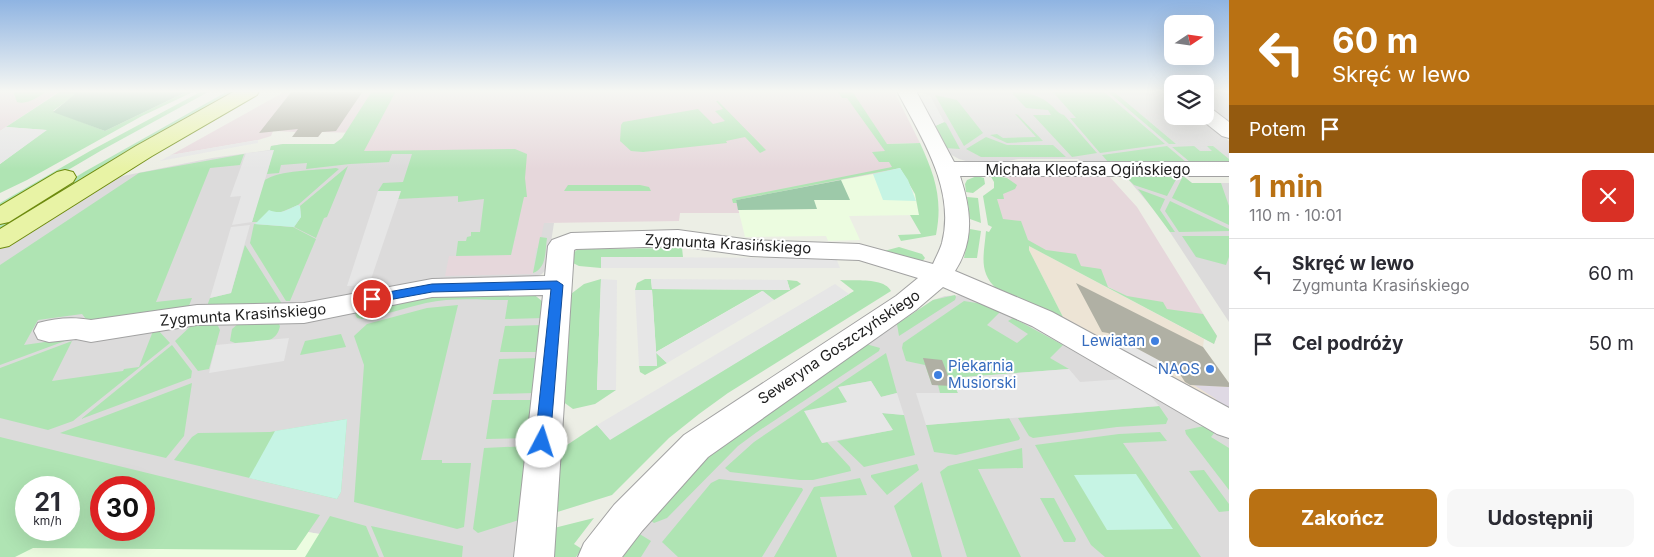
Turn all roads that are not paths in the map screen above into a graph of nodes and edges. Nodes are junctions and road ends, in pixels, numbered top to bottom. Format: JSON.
{"nodes":[{"id":1,"x":171,"y":117,"type":"edge"},
{"id":2,"x":204,"y":117,"type":"edge"},
{"id":3,"x":920,"y":117,"type":"edge"},
{"id":4,"x":1214,"y":120,"type":"edge"},
{"id":5,"x":1229,"y":132,"type":"edge"},
{"id":6,"x":948,"y":169,"type":"junction"},
{"id":7,"x":1229,"y":169,"type":"edge"},
{"id":8,"x":0,"y":216,"type":"edge"},
{"id":9,"x":0,"y":240,"type":"edge"},
{"id":10,"x":938,"y":275,"type":"junction"},
{"id":11,"x":557,"y":285,"type":"junction"},
{"id":12,"x":49,"y":331,"type":"dead end"},
{"id":13,"x":1229,"y":424,"type":"edge"},
{"id":14,"x":534,"y":557,"type":"edge"},
{"id":15,"x":598,"y":557,"type":"edge"}],
"edges":[{"from":1,"to":8,"type":"main road"},
{"from":2,"to":9,"type":"main road"},
{"from":3,"to":6,"type":"street","name":"Seweryna Goszczyńskiego"},
{"from":4,"to":5,"type":"street"},
{"from":6,"to":7,"type":"street","name":"Michała Kleofasa Ogińskiego"},
{"from":6,"to":10,"type":"street","name":"Seweryna Goszczyńskiego"},
{"from":10,"to":11,"type":"street","name":"Zygmunta Krasińskiego"},
{"from":10,"to":13,"type":"street","name":"Zygmunta Krasińskiego"},
{"from":10,"to":15,"type":"street","name":"Seweryna Goszczyńskiego"},
{"from":11,"to":12,"type":"street","name":"Zygmunta Krasińskiego"},
{"from":11,"to":14,"type":"street"}]}
